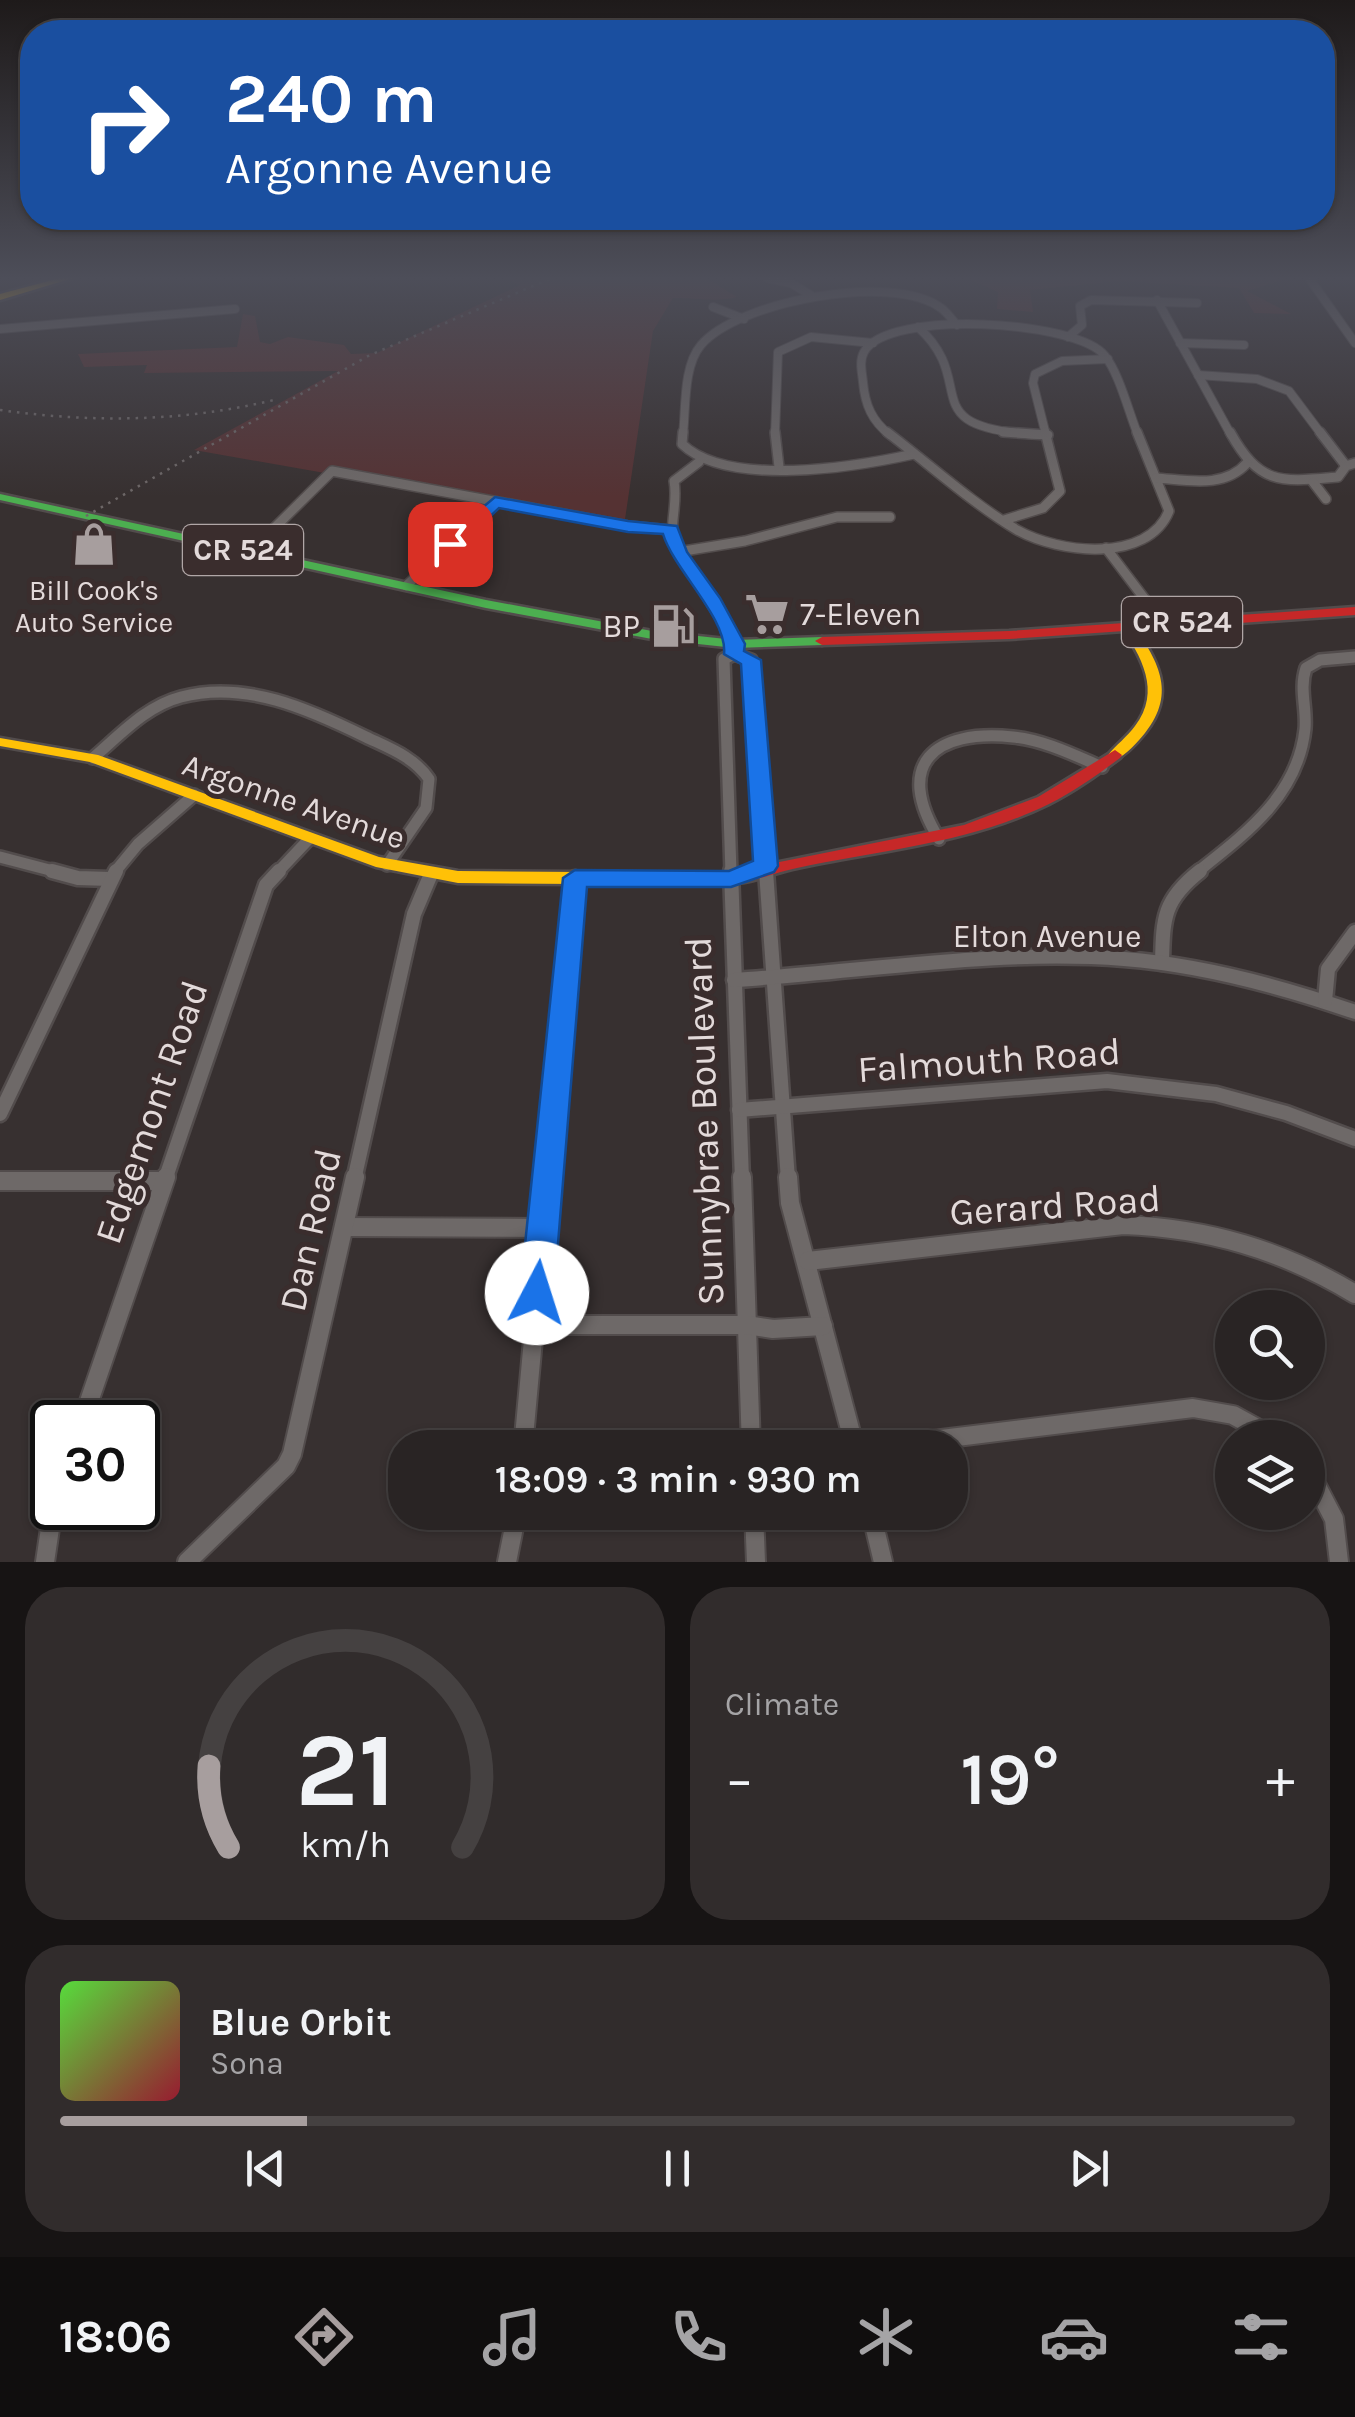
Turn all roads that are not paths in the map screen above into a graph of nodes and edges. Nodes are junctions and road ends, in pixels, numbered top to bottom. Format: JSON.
{"nodes":[{"id":1,"x":699,"y":351,"type":"edge"},
{"id":2,"x":780,"y":351,"type":"edge"},
{"id":3,"x":867,"y":351,"type":"edge"},
{"id":4,"x":942,"y":351,"type":"edge"},
{"id":5,"x":1099,"y":351,"type":"edge"},
{"id":6,"x":1184,"y":351,"type":"edge"},
{"id":7,"x":1108,"y":359,"type":"junction"},
{"id":8,"x":1198,"y":375,"type":"junction"},
{"id":9,"x":1048,"y":436,"type":"junction"},
{"id":10,"x":914,"y":454,"type":"junction"},
{"id":11,"x":699,"y":462,"type":"junction"},
{"id":12,"x":1246,"y":463,"type":"junction"},
{"id":13,"x":1351,"y":464,"type":"edge"},
{"id":14,"x":779,"y":468,"type":"junction"},
{"id":15,"x":1156,"y":478,"type":"junction"},
{"id":16,"x":1314,"y":482,"type":"junction"},
{"id":17,"x":0,"y":497,"type":"edge"},
{"id":18,"x":1326,"y":499,"type":"dead end"},
{"id":19,"x":495,"y":502,"type":"junction"},
{"id":20,"x":890,"y":517,"type":"dead end"},
{"id":21,"x":1004,"y":520,"type":"junction"},
{"id":22,"x":671,"y":530,"type":"junction"},
{"id":23,"x":1106,"y":548,"type":"junction"},
{"id":24,"x":250,"y":552,"type":"junction"},
{"id":25,"x":678,"y":552,"type":"junction"},
{"id":26,"x":406,"y":586,"type":"junction"},
{"id":27,"x":1355,"y":611,"type":"edge"},
{"id":28,"x":1163,"y":623,"type":"junction"},
{"id":29,"x":1126,"y":625,"type":"junction"},
{"id":30,"x":734,"y":649,"type":"junction"},
{"id":31,"x":1355,"y":657,"type":"edge"},
{"id":32,"x":0,"y":742,"type":"edge"},
{"id":33,"x":92,"y":758,"type":"junction"},
{"id":34,"x":1102,"y":767,"type":"junction"},
{"id":35,"x":194,"y":796,"type":"junction"},
{"id":36,"x":310,"y":838,"type":"junction"},
{"id":37,"x":939,"y":839,"type":"junction"},
{"id":38,"x":0,"y":857,"type":"edge"},
{"id":39,"x":386,"y":865,"type":"junction"},
{"id":40,"x":766,"y":866,"type":"junction"},
{"id":41,"x":431,"y":874,"type":"junction"},
{"id":42,"x":575,"y":878,"type":"junction"},
{"id":43,"x":110,"y":879,"type":"junction"},
{"id":44,"x":731,"y":879,"type":"junction"},
{"id":45,"x":1355,"y":932,"type":"edge"},
{"id":46,"x":1162,"y":963,"type":"junction"},
{"id":47,"x":774,"y":978,"type":"junction"},
{"id":48,"x":734,"y":980,"type":"junction"},
{"id":49,"x":1325,"y":1000,"type":"junction"},
{"id":50,"x":1355,"y":1012,"type":"edge"},
{"id":51,"x":783,"y":1108,"type":"junction"},
{"id":52,"x":739,"y":1110,"type":"junction"},
{"id":53,"x":0,"y":1114,"type":"edge"},
{"id":54,"x":1355,"y":1139,"type":"edge"},
{"id":55,"x":0,"y":1181,"type":"edge"},
{"id":56,"x":164,"y":1181,"type":"junction"},
{"id":57,"x":344,"y":1228,"type":"junction"},
{"id":58,"x":543,"y":1228,"type":"junction"},
{"id":59,"x":808,"y":1261,"type":"junction"},
{"id":60,"x":1355,"y":1294,"type":"edge"},
{"id":61,"x":534,"y":1325,"type":"junction"},
{"id":62,"x":746,"y":1325,"type":"junction"},
{"id":63,"x":823,"y":1326,"type":"junction"},
{"id":64,"x":89,"y":1400,"type":"edge"},
{"id":65,"x":1244,"y":1420,"type":"edge"},
{"id":66,"x":525,"y":1430,"type":"edge"},
{"id":67,"x":750,"y":1430,"type":"edge"},
{"id":68,"x":850,"y":1430,"type":"edge"},
{"id":69,"x":968,"y":1436,"type":"edge"},
{"id":70,"x":1325,"y":1502,"type":"edge"},
{"id":71,"x":50,"y":1530,"type":"edge"},
{"id":72,"x":513,"y":1530,"type":"edge"},
{"id":73,"x":755,"y":1530,"type":"edge"},
{"id":74,"x":874,"y":1530,"type":"edge"},
{"id":75,"x":45,"y":1562,"type":"edge"},
{"id":76,"x":187,"y":1562,"type":"edge"},
{"id":77,"x":507,"y":1562,"type":"edge"},
{"id":78,"x":756,"y":1562,"type":"edge"},
{"id":79,"x":882,"y":1562,"type":"edge"},
{"id":80,"x":1339,"y":1562,"type":"edge"}],
"edges":[{"from":1,"to":11,"type":"street"},
{"from":2,"to":14,"type":"street"},
{"from":3,"to":10,"type":"street"},
{"from":4,"to":9,"type":"street"},
{"from":5,"to":7,"type":"street"},
{"from":6,"to":8,"type":"street"},
{"from":7,"to":9,"type":"street"},
{"from":7,"to":15,"type":"street"},
{"from":8,"to":12,"type":"street"},
{"from":8,"to":13,"type":"street"},
{"from":9,"to":21,"type":"street"},
{"from":10,"to":14,"type":"street"},
{"from":10,"to":21,"type":"street"},
{"from":11,"to":14,"type":"street"},
{"from":11,"to":22,"type":"street"},
{"from":12,"to":15,"type":"street"},
{"from":12,"to":16,"type":"street"},
{"from":13,"to":16,"type":"street"},
{"from":15,"to":23,"type":"street"},
{"from":16,"to":18,"type":"street"},
{"from":17,"to":24,"type":"main road","number":"CR 524"},
{"from":19,"to":22,"type":"street"},
{"from":19,"to":24,"type":"street"},
{"from":19,"to":26,"type":"street"},
{"from":20,"to":25,"type":"street"},
{"from":21,"to":23,"type":"street"},
{"from":22,"to":25,"type":"street"},
{"from":23,"to":28,"type":"street"},
{"from":24,"to":26,"type":"main road","number":"CR 524"},
{"from":25,"to":30,"type":"street"},
{"from":26,"to":30,"type":"main road","number":"CR 524"},
{"from":27,"to":28,"type":"main road","number":"CR 524"},
{"from":28,"to":29,"type":"main road","number":"CR 524"},
{"from":29,"to":30,"type":"main road","number":"CR 524"},
{"from":29,"to":34,"type":"main road","name":"Argonne Avenue"},
{"from":30,"to":40,"type":"street"},
{"from":30,"to":44,"type":"street","name":"Sunnybrae Boulevard"},
{"from":31,"to":46,"type":"street"},
{"from":32,"to":33,"type":"main road","name":"Argonne Avenue"},
{"from":33,"to":35,"type":"main road","name":"Argonne Avenue"},
{"from":33,"to":39,"type":"street"},
{"from":34,"to":37,"type":"main road","name":"Argonne Avenue"},
{"from":34,"to":37,"type":"street"},
{"from":35,"to":36,"type":"main road","name":"Argonne Avenue"},
{"from":35,"to":43,"type":"street"},
{"from":36,"to":39,"type":"main road","name":"Argonne Avenue"},
{"from":36,"to":56,"type":"street","name":"Edgemont Road"},
{"from":37,"to":40,"type":"main road","name":"Argonne Avenue"},
{"from":38,"to":43,"type":"street"},
{"from":39,"to":41,"type":"main road","name":"Argonne Avenue"},
{"from":40,"to":44,"type":"main road","name":"Argonne Avenue"},
{"from":40,"to":47,"type":"street"},
{"from":41,"to":42,"type":"main road","name":"Argonne Avenue"},
{"from":41,"to":57,"type":"street","name":"Dan Road"},
{"from":42,"to":44,"type":"main road","name":"Argonne Avenue"},
{"from":42,"to":58,"type":"street"},
{"from":43,"to":53,"type":"street"},
{"from":44,"to":48,"type":"street","name":"Sunnybrae Boulevard"},
{"from":45,"to":49,"type":"street"},
{"from":46,"to":47,"type":"street","name":"Elton Avenue"},
{"from":46,"to":49,"type":"street","name":"Elton Avenue"},
{"from":47,"to":48,"type":"street","name":"Elton Avenue"},
{"from":47,"to":51,"type":"street"},
{"from":48,"to":52,"type":"street","name":"Sunnybrae Boulevard"},
{"from":49,"to":50,"type":"street","name":"Elton Avenue"},
{"from":51,"to":52,"type":"street","name":"Falmouth Road"},
{"from":51,"to":54,"type":"street","name":"Falmouth Road"},
{"from":51,"to":59,"type":"street"},
{"from":52,"to":62,"type":"street","name":"Sunnybrae Boulevard"},
{"from":55,"to":56,"type":"street"},
{"from":56,"to":64,"type":"street","name":"Edgemont Road"},
{"from":57,"to":58,"type":"street"},
{"from":57,"to":76,"type":"street","name":"Dan Road"},
{"from":58,"to":61,"type":"street"},
{"from":59,"to":60,"type":"street","name":"Gerard Road"},
{"from":59,"to":63,"type":"street"},
{"from":61,"to":62,"type":"street"},
{"from":61,"to":66,"type":"street"},
{"from":62,"to":63,"type":"street"},
{"from":62,"to":67,"type":"street","name":"Sunnybrae Boulevard"},
{"from":63,"to":68,"type":"street"},
{"from":65,"to":69,"type":"street"},
{"from":70,"to":80,"type":"street"},
{"from":71,"to":75,"type":"street"},
{"from":72,"to":77,"type":"street"},
{"from":73,"to":78,"type":"street"},
{"from":74,"to":79,"type":"street"}]}
